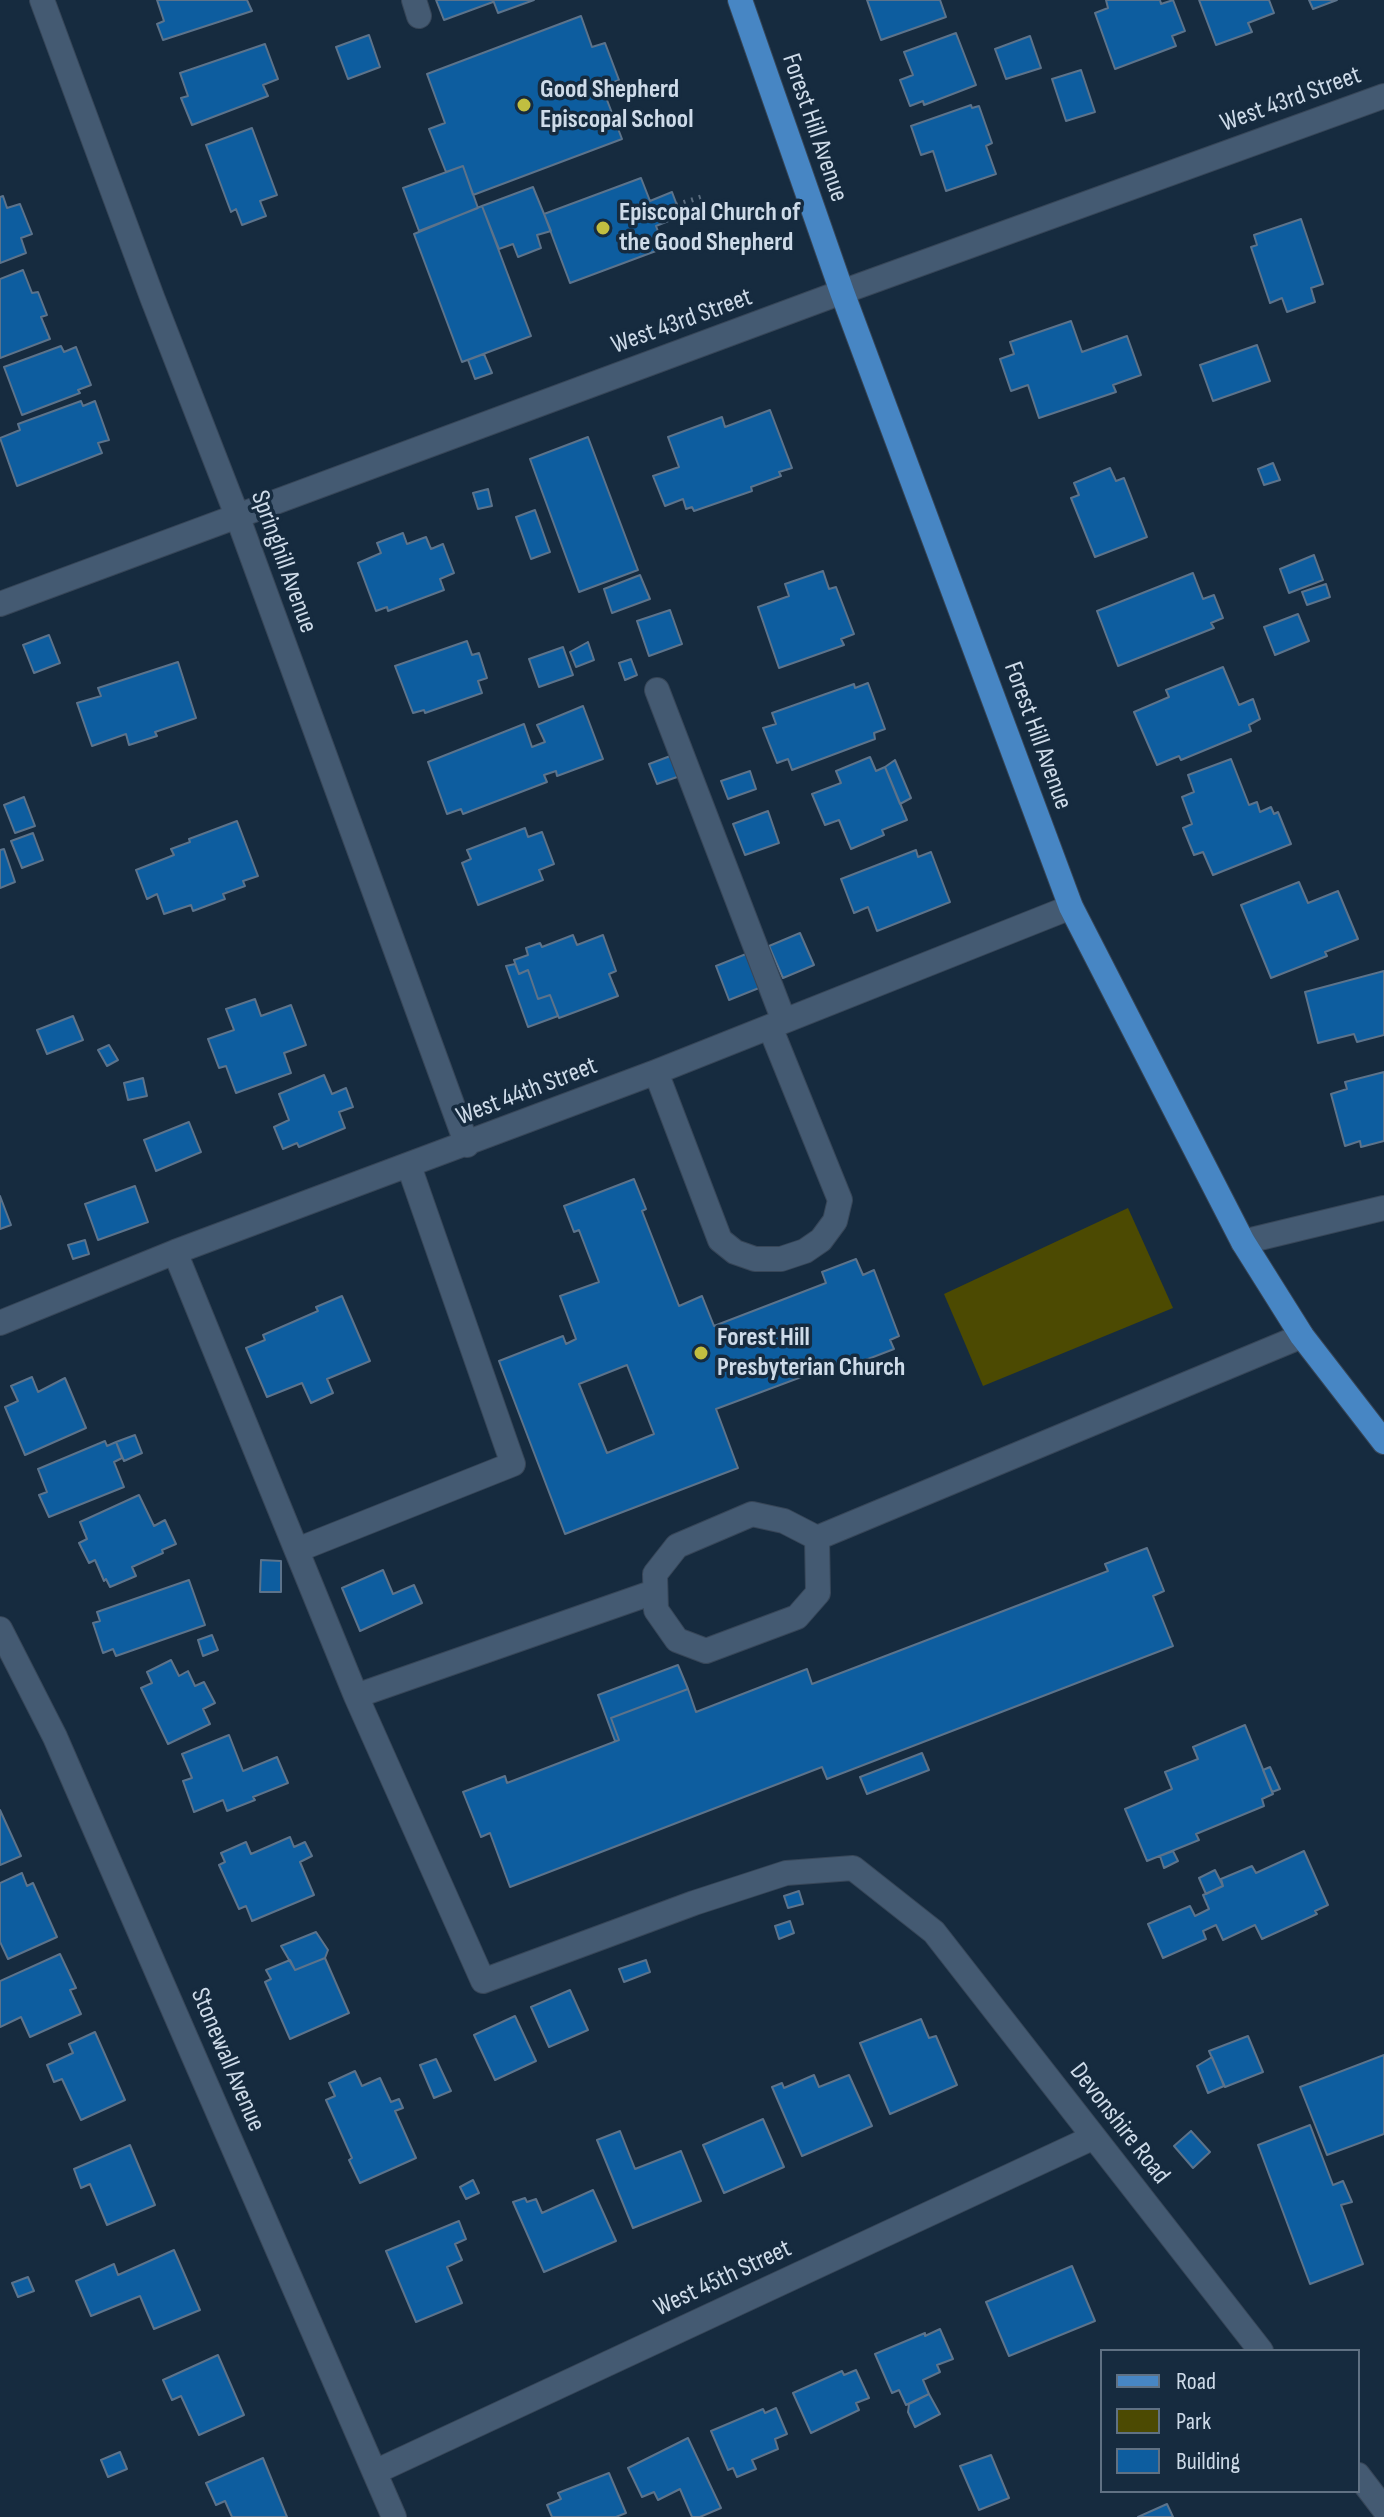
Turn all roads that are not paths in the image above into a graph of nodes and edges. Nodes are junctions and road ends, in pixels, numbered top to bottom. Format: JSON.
{"nodes":[{"id":1,"x":42,"y":0,"type":"edge"},
{"id":2,"x":740,"y":0,"type":"edge"},
{"id":3,"x":1384,"y":96,"type":"edge"},
{"id":4,"x":842,"y":292,"type":"junction"},
{"id":5,"x":238,"y":518,"type":"junction"},
{"id":6,"x":0,"y":604,"type":"edge"},
{"id":7,"x":657,"y":690,"type":"dead end"},
{"id":8,"x":1071,"y":907,"type":"junction"},
{"id":9,"x":777,"y":1024,"type":"junction"},
{"id":10,"x":656,"y":1072,"type":"junction"},
{"id":11,"x":467,"y":1145,"type":"junction"},
{"id":12,"x":409,"y":1166,"type":"junction"},
{"id":13,"x":1384,"y":1208,"type":"edge"},
{"id":14,"x":1243,"y":1242,"type":"junction"},
{"id":15,"x":175,"y":1252,"type":"junction"},
{"id":16,"x":0,"y":1323,"type":"edge"},
{"id":17,"x":1302,"y":1336,"type":"junction"},
{"id":18,"x":1384,"y":1442,"type":"edge"},
{"id":19,"x":817,"y":1538,"type":"junction"},
{"id":20,"x":297,"y":1550,"type":"junction"},
{"id":21,"x":654,"y":1592,"type":"junction"},
{"id":22,"x":0,"y":1629,"type":"edge"},
{"id":23,"x":356,"y":1696,"type":"junction"},
{"id":24,"x":1094,"y":2137,"type":"junction"},
{"id":25,"x":1259,"y":2349,"type":"edge"},
{"id":26,"x":375,"y":2472,"type":"junction"},
{"id":27,"x":1360,"y":2478,"type":"edge"},
{"id":28,"x":1384,"y":2509,"type":"edge"},
{"id":29,"x":394,"y":2517,"type":"edge"}],
"edges":[{"from":1,"to":5,"type":"street","name":"Springhill Avenue"},
{"from":2,"to":4,"type":"main road","name":"Forest Hill Avenue"},
{"from":3,"to":4,"type":"street","name":"West 43rd Street"},
{"from":4,"to":5,"type":"street","name":"West 43rd Street"},
{"from":4,"to":8,"type":"main road","name":"Forest Hill Avenue"},
{"from":5,"to":6,"type":"street","name":"West 43rd Street"},
{"from":5,"to":11,"type":"street","name":"Springhill Avenue"},
{"from":7,"to":9,"type":"street"},
{"from":8,"to":9,"type":"street","name":"West 44th Street"},
{"from":8,"to":14,"type":"main road","name":"Forest Hill Avenue"},
{"from":9,"to":10,"type":"street","name":"West 44th Street"},
{"from":9,"to":10,"type":"street"},
{"from":10,"to":11,"type":"street","name":"West 44th Street"},
{"from":11,"to":12,"type":"street","name":"West 44th Street"},
{"from":12,"to":15,"type":"street","name":"West 44th Street"},
{"from":12,"to":20,"type":"street"},
{"from":13,"to":14,"type":"street"},
{"from":14,"to":17,"type":"main road","name":"Forest Hill Avenue"},
{"from":15,"to":16,"type":"street","name":"West 44th Street"},
{"from":15,"to":20,"type":"street"},
{"from":17,"to":18,"type":"main road","name":"Forest Hill Avenue"},
{"from":17,"to":19,"type":"street"},
{"from":19,"to":21,"type":"street"},
{"from":19,"to":21,"type":"street"},
{"from":20,"to":23,"type":"street"},
{"from":21,"to":23,"type":"street"},
{"from":22,"to":26,"type":"street","name":"Stonewall Avenue"},
{"from":23,"to":24,"type":"street","name":"Devonshire Road"},
{"from":24,"to":25,"type":"street","name":"Devonshire Road"},
{"from":24,"to":26,"type":"street","name":"West 45th Street"},
{"from":26,"to":29,"type":"street","name":"Stonewall Avenue"},
{"from":27,"to":28,"type":"street"}]}
